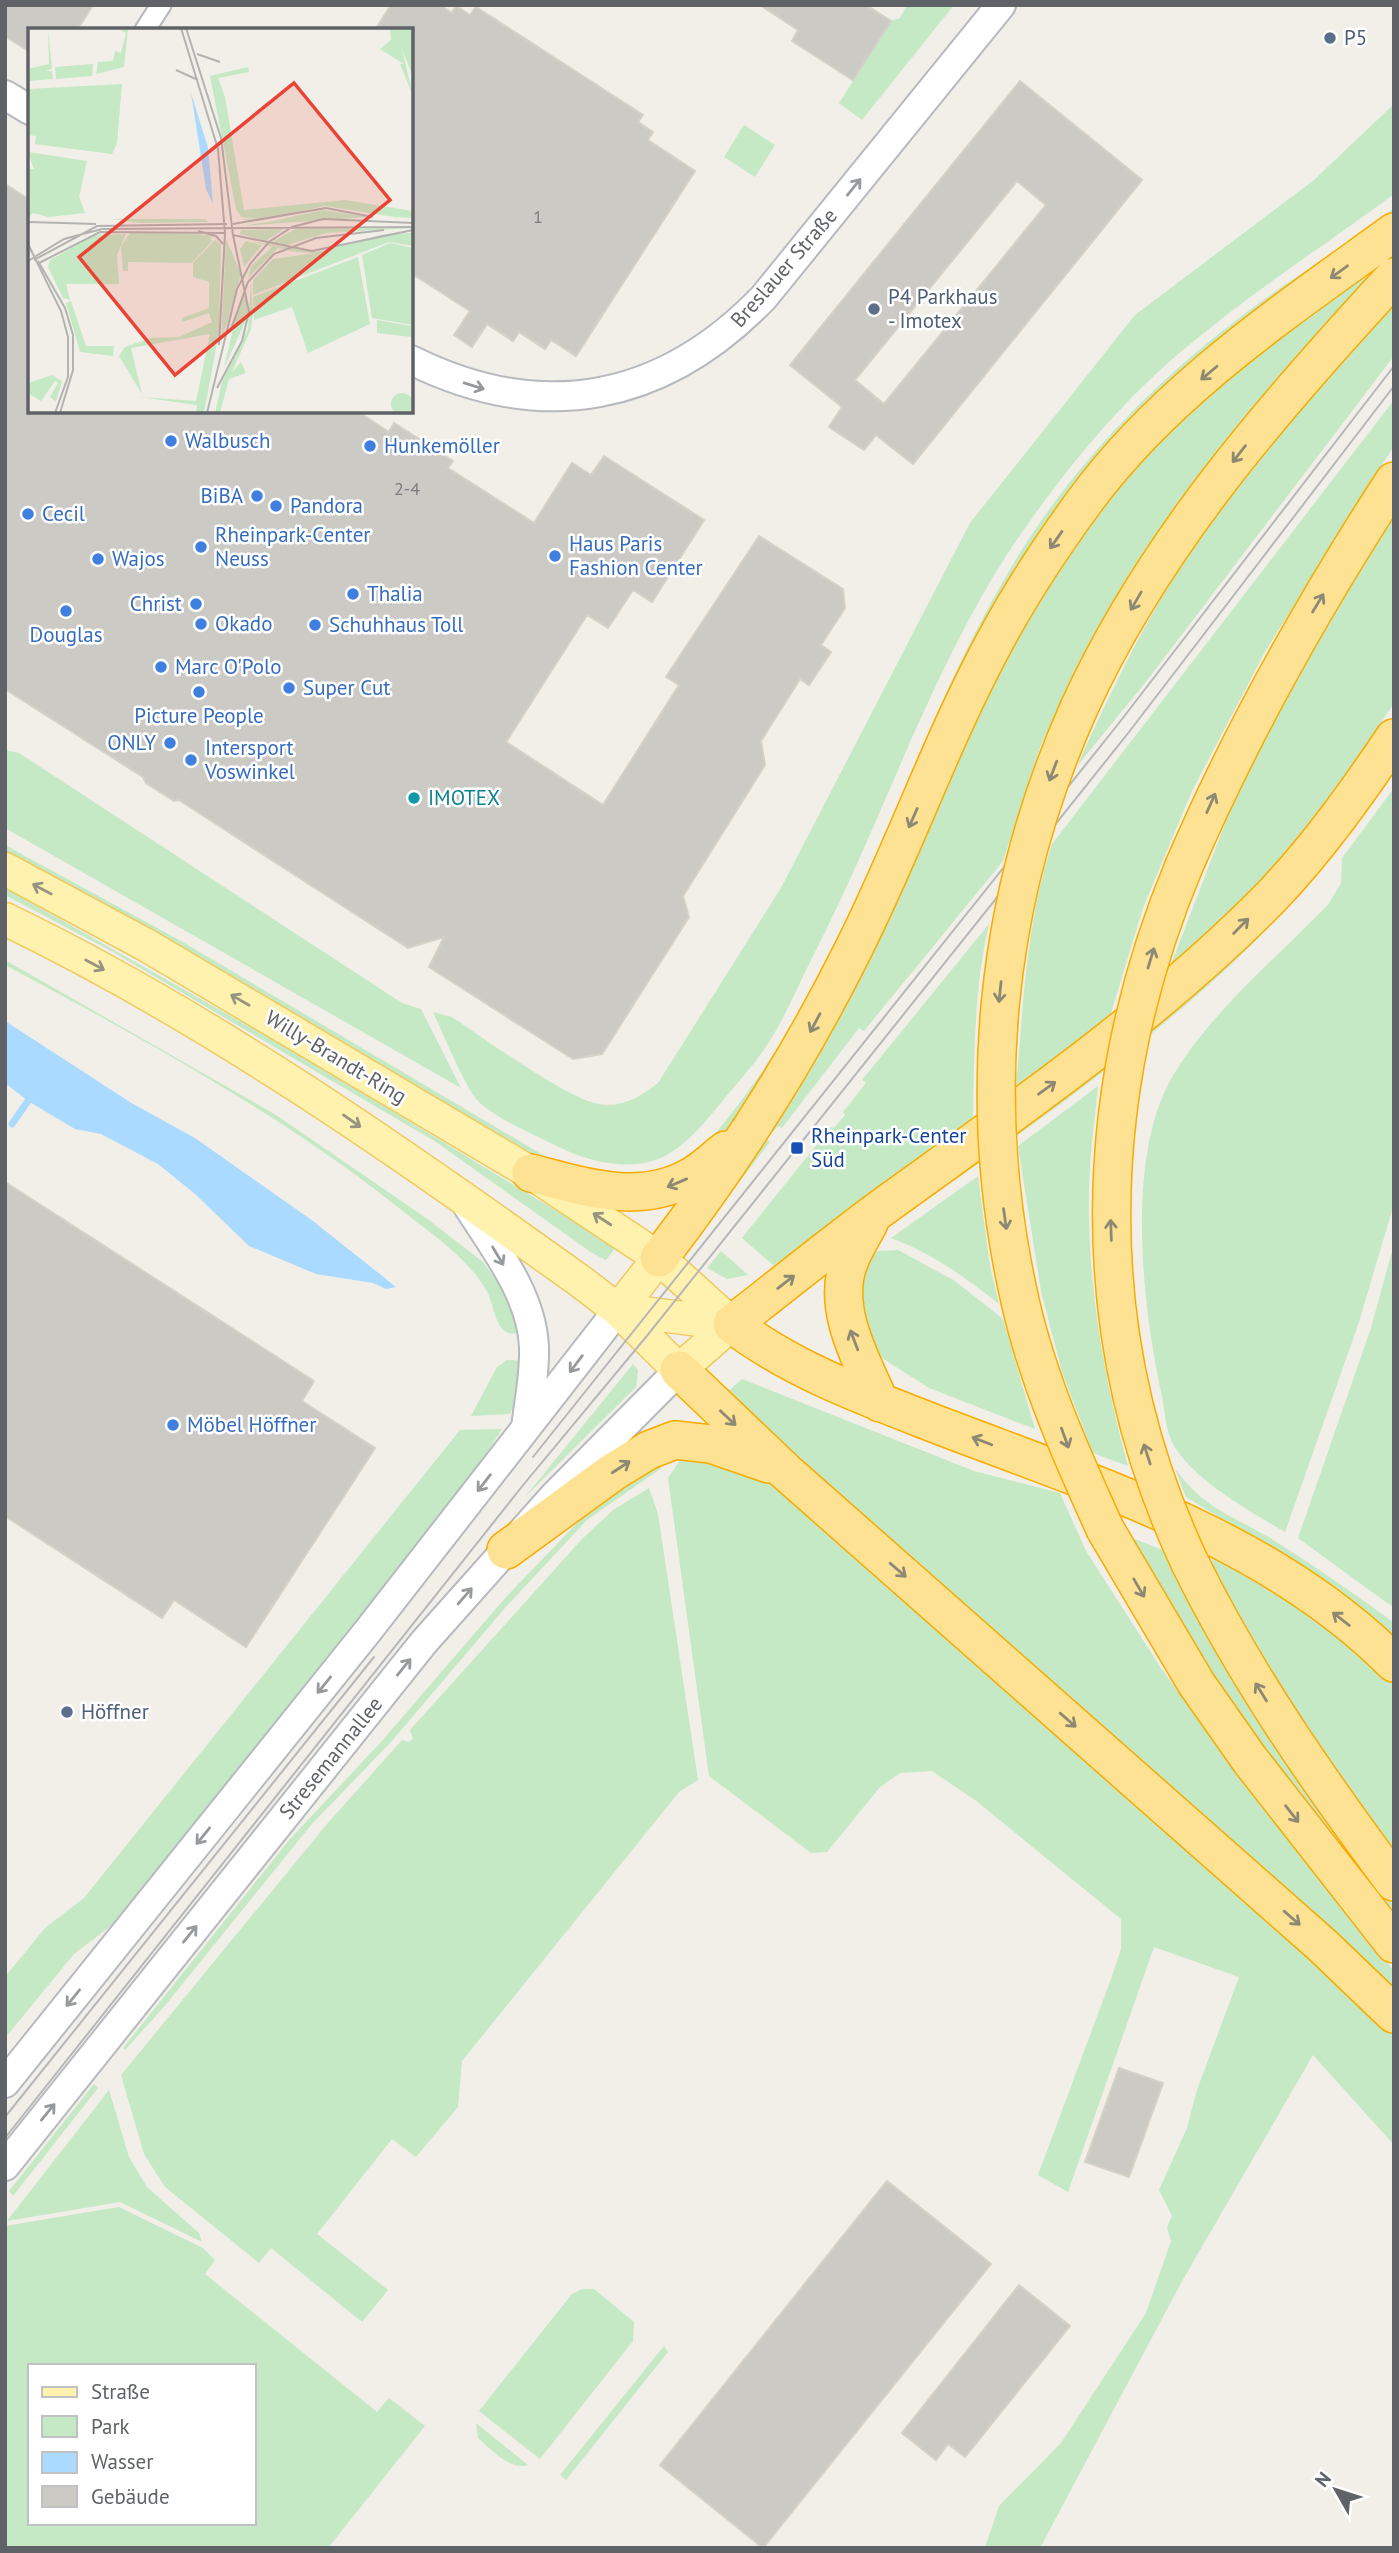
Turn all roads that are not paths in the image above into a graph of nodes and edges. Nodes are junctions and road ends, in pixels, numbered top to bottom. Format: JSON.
{"nodes":[{"id":1,"x":161,"y":5,"type":"edge"},
{"id":2,"x":1001,"y":5,"type":"edge"},
{"id":3,"x":146,"y":28,"type":"edge"},
{"id":4,"x":5,"y":95,"type":"edge"},
{"id":5,"x":28,"y":109,"type":"edge"},
{"id":6,"x":1394,"y":232,"type":"edge"},
{"id":7,"x":1394,"y":277,"type":"edge"},
{"id":8,"x":413,"y":361,"type":"edge"},
{"id":9,"x":1394,"y":481,"type":"edge"},
{"id":10,"x":1394,"y":738,"type":"edge"},
{"id":11,"x":5,"y":869,"type":"edge"},
{"id":12,"x":5,"y":919,"type":"edge"},
{"id":13,"x":752,"y":1130,"type":"junction"},
{"id":14,"x":531,"y":1173,"type":"junction"},
{"id":15,"x":463,"y":1197,"type":"junction"},
{"id":16,"x":874,"y":1214,"type":"junction"},
{"id":17,"x":668,"y":1266,"type":"junction"},
{"id":18,"x":618,"y":1310,"type":"junction"},
{"id":19,"x":679,"y":1317,"type":"junction"},
{"id":20,"x":732,"y":1324,"type":"junction"},
{"id":21,"x":679,"y":1370,"type":"junction"},
{"id":22,"x":880,"y":1403,"type":"junction"},
{"id":23,"x":526,"y":1429,"type":"junction"},
{"id":24,"x":785,"y":1471,"type":"junction"},
{"id":25,"x":506,"y":1550,"type":"junction"},
{"id":26,"x":1394,"y":1663,"type":"edge"},
{"id":27,"x":1394,"y":1882,"type":"edge"},
{"id":28,"x":1394,"y":1944,"type":"edge"},
{"id":29,"x":1394,"y":2014,"type":"edge"},
{"id":30,"x":5,"y":2083,"type":"edge"},
{"id":31,"x":5,"y":2166,"type":"edge"}],
"edges":[{"from":1,"to":3,"type":"street"},
{"from":8,"to":2,"type":"main road","name":"Breslauer Straße","one_way":true},
{"from":4,"to":5,"type":"main road"},
{"from":6,"to":13,"type":"highway","one_way":true},
{"from":7,"to":28,"type":"highway","one_way":true,"bridge":true},
{"from":27,"to":9,"type":"highway","one_way":true,"bridge":true},
{"from":16,"to":10,"type":"highway","one_way":true},
{"from":14,"to":11,"type":"main road","name":"Willy-Brandt-Ring","one_way":true},
{"from":12,"to":15,"type":"main road","name":"Willy-Brandt-Ring","one_way":true},
{"from":13,"to":14,"type":"highway","one_way":true},
{"from":13,"to":17,"type":"highway"},
{"from":17,"to":14,"type":"main road","name":"Willy-Brandt-Ring","one_way":true},
{"from":15,"to":18,"type":"main road","name":"Willy-Brandt-Ring"},
{"from":15,"to":23,"type":"main road","one_way":true},
{"from":20,"to":16,"type":"highway","one_way":true},
{"from":22,"to":16,"type":"highway","one_way":true},
{"from":17,"to":18,"type":"main road"},
{"from":17,"to":19,"type":"main road"},
{"from":17,"to":20,"type":"main road","name":"Willy-Brandt-Ring"},
{"from":18,"to":19,"type":"main road"},
{"from":18,"to":21,"type":"main road","name":"Willy-Brandt-Ring"},
{"from":18,"to":23,"type":"main road","one_way":true},
{"from":19,"to":20,"type":"main road"},
{"from":19,"to":21,"type":"main road"},
{"from":20,"to":21,"type":"main road","name":"Stresemannallee"},
{"from":20,"to":22,"type":"highway"},
{"from":21,"to":24,"type":"highway","one_way":true},
{"from":21,"to":25,"type":"main road","name":"Stresemannallee"},
{"from":26,"to":22,"type":"highway","one_way":true},
{"from":23,"to":30,"type":"main road","one_way":true},
{"from":25,"to":24,"type":"highway","one_way":true},
{"from":24,"to":29,"type":"highway","one_way":true},
{"from":31,"to":25,"type":"main road","name":"Stresemannallee","one_way":true}]}
